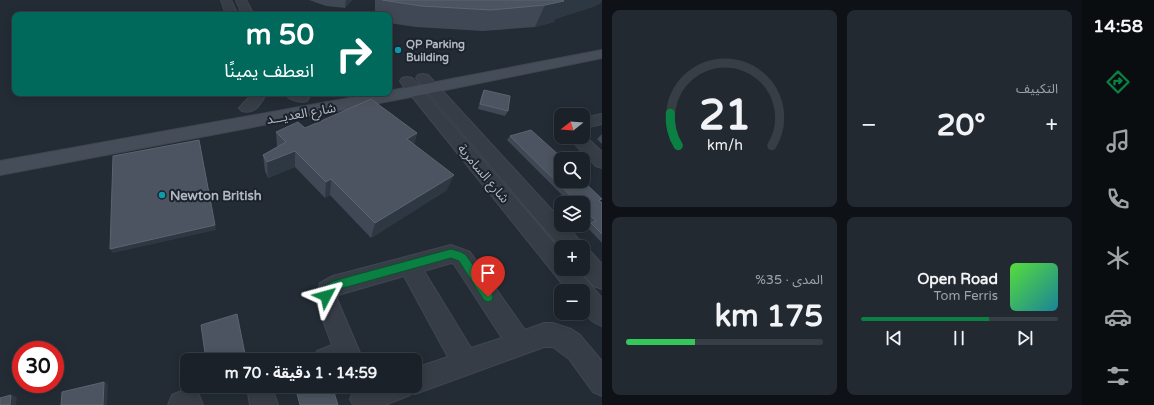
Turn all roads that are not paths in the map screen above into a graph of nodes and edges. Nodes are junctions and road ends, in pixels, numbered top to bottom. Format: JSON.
{"nodes":[{"id":1,"x":226,"y":0,"type":"edge"},
{"id":2,"x":241,"y":0,"type":"edge"},
{"id":3,"x":231,"y":12,"type":"edge"},
{"id":4,"x":247,"y":12,"type":"edge"},
{"id":5,"x":602,"y":43,"type":"edge"},
{"id":6,"x":602,"y":54,"type":"edge"},
{"id":7,"x":392,"y":84,"type":"edge"},
{"id":8,"x":419,"y":85,"type":"junction"},
{"id":9,"x":392,"y":90,"type":"edge"},
{"id":10,"x":258,"y":96,"type":"edge"},
{"id":11,"x":293,"y":96,"type":"edge"},
{"id":12,"x":363,"y":96,"type":"edge"},
{"id":13,"x":247,"y":108,"type":"junction"},
{"id":14,"x":602,"y":119,"type":"edge"},
{"id":15,"x":590,"y":122,"type":"edge"},
{"id":16,"x":583,"y":144,"type":"edge"},
{"id":17,"x":0,"y":153,"type":"edge"},
{"id":18,"x":602,"y":162,"type":"edge"},
{"id":19,"x":0,"y":168,"type":"edge"},
{"id":20,"x":566,"y":240,"type":"edge"},
{"id":21,"x":554,"y":257,"type":"edge"},
{"id":22,"x":410,"y":265,"type":"junction"},
{"id":23,"x":590,"y":266,"type":"edge"},
{"id":24,"x":569,"y":276,"type":"edge"},
{"id":25,"x":602,"y":279,"type":"edge"},
{"id":26,"x":575,"y":284,"type":"edge"},
{"id":27,"x":590,"y":302,"type":"edge"},
{"id":28,"x":602,"y":316,"type":"edge"},
{"id":29,"x":520,"y":344,"type":"junction"},
{"id":30,"x":340,"y":353,"type":"edge"},
{"id":31,"x":465,"y":363,"type":"junction"},
{"id":32,"x":422,"y":378,"type":"edge"},
{"id":33,"x":602,"y":383,"type":"edge"},
{"id":34,"x":261,"y":393,"type":"edge"},
{"id":35,"x":377,"y":393,"type":"edge"},
{"id":36,"x":364,"y":397,"type":"edge"},
{"id":37,"x":182,"y":405,"type":"edge"},
{"id":38,"x":189,"y":405,"type":"edge"},
{"id":39,"x":264,"y":405,"type":"edge"}],
"edges":[{"from":1,"to":3,"type":"street"},
{"from":2,"to":4,"type":"street"},
{"from":5,"to":8,"type":"street","name":"شارع العديـــد"},
{"from":6,"to":8,"type":"street","name":"شارع العديـــد"},
{"from":7,"to":8,"type":"street","name":"شارع العديـــد"},
{"from":8,"to":9,"type":"street","name":"شارع العديـــد"},
{"from":8,"to":20,"type":"street","name":"شارع السامرية"},
{"from":8,"to":21,"type":"street","name":"شارع السامرية"},
{"from":10,"to":13,"type":"street"},
{"from":11,"to":13,"type":"street","name":"شارع العديـــد"},
{"from":12,"to":19,"type":"street","name":"شارع العديـــد"},
{"from":13,"to":17,"type":"street","name":"شارع العديـــد"},
{"from":14,"to":15,"type":"street"},
{"from":16,"to":18,"type":"street"},
{"from":22,"to":29,"type":"street"},
{"from":22,"to":30,"type":"street"},
{"from":22,"to":31,"type":"street"},
{"from":23,"to":25,"type":"street"},
{"from":24,"to":26,"type":"street"},
{"from":27,"to":28,"type":"street"},
{"from":29,"to":31,"type":"street"},
{"from":29,"to":33,"type":"street"},
{"from":31,"to":32,"type":"street"},
{"from":34,"to":39,"type":"street"},
{"from":35,"to":36,"type":"street"},
{"from":37,"to":38,"type":"street"}]}
